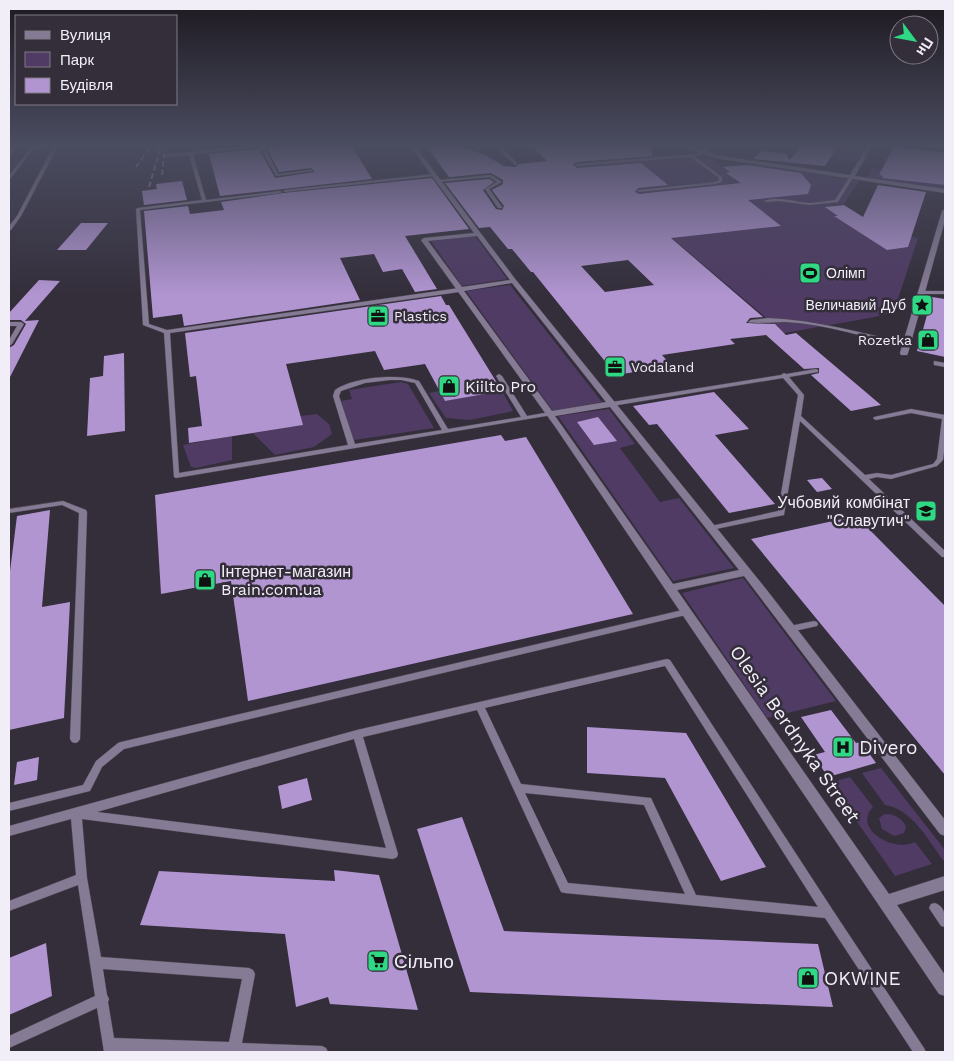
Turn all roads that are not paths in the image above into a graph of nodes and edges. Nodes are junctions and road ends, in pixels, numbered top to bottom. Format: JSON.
{"nodes":[{"id":1,"x":30,"y":196,"type":"edge"},
{"id":2,"x":203,"y":196,"type":"edge"},
{"id":3,"x":252,"y":196,"type":"edge"},
{"id":4,"x":450,"y":196,"type":"edge"},
{"id":5,"x":491,"y":196,"type":"edge"},
{"id":6,"x":840,"y":196,"type":"edge"},
{"id":7,"x":204,"y":201,"type":"junction"},
{"id":8,"x":766,"y":201,"type":"dead end"},
{"id":9,"x":500,"y":207,"type":"dead end"},
{"id":10,"x":945,"y":211,"type":"edge"},
{"id":11,"x":9,"y":229,"type":"edge"},
{"id":12,"x":478,"y":234,"type":"junction"},
{"id":13,"x":514,"y":281,"type":"junction"},
{"id":14,"x":459,"y":290,"type":"junction"},
{"id":15,"x":922,"y":293,"type":"junction"},
{"id":16,"x":945,"y":293,"type":"edge"},
{"id":17,"x":751,"y":322,"type":"dead end"},
{"id":18,"x":9,"y":324,"type":"edge"},
{"id":19,"x":167,"y":332,"type":"junction"},
{"id":20,"x":9,"y":344,"type":"edge"},
{"id":21,"x":906,"y":346,"type":"junction"},
{"id":22,"x":904,"y":353,"type":"dead end"},
{"id":23,"x":816,"y":371,"type":"dead end"},
{"id":24,"x":784,"y":375,"type":"junction"},
{"id":25,"x":499,"y":376,"type":"dead end"},
{"id":26,"x":612,"y":404,"type":"junction"},
{"id":27,"x":550,"y":414,"type":"junction"},
{"id":28,"x":798,"y":417,"type":"junction"},
{"id":29,"x":945,"y":417,"type":"edge"},
{"id":30,"x":525,"y":418,"type":"junction"},
{"id":31,"x":876,"y":418,"type":"dead end"},
{"id":32,"x":446,"y":432,"type":"junction"},
{"id":33,"x":352,"y":447,"type":"junction"},
{"id":34,"x":863,"y":478,"type":"junction"},
{"id":35,"x":9,"y":511,"type":"edge"},
{"id":36,"x":711,"y":528,"type":"junction"},
{"id":37,"x":945,"y":554,"type":"edge"},
{"id":38,"x":746,"y":572,"type":"junction"},
{"id":39,"x":670,"y":588,"type":"junction"},
{"id":40,"x":686,"y":612,"type":"junction"},
{"id":41,"x":814,"y":624,"type":"dead end"},
{"id":42,"x":790,"y":628,"type":"junction"},
{"id":43,"x":479,"y":705,"type":"junction"},
{"id":44,"x":357,"y":734,"type":"junction"},
{"id":45,"x":74,"y":739,"type":"dead end"},
{"id":46,"x":519,"y":788,"type":"junction"},
{"id":47,"x":9,"y":807,"type":"edge"},
{"id":48,"x":76,"y":813,"type":"junction"},
{"id":49,"x":945,"y":830,"type":"edge"},
{"id":50,"x":9,"y":832,"type":"edge"},
{"id":51,"x":82,"y":878,"type":"junction"},
{"id":52,"x":945,"y":883,"type":"edge"},
{"id":53,"x":693,"y":900,"type":"junction"},
{"id":54,"x":886,"y":902,"type":"junction"},
{"id":55,"x":9,"y":906,"type":"edge"},
{"id":56,"x":935,"y":908,"type":"dead end"},
{"id":57,"x":828,"y":913,"type":"junction"},
{"id":58,"x":945,"y":922,"type":"edge"},
{"id":59,"x":97,"y":964,"type":"junction"},
{"id":60,"x":945,"y":988,"type":"edge"},
{"id":61,"x":103,"y":999,"type":"junction"},
{"id":62,"x":9,"y":1042,"type":"edge"},
{"id":63,"x":109,"y":1048,"type":"edge"},
{"id":64,"x":234,"y":1049,"type":"junction"},
{"id":65,"x":322,"y":1052,"type":"edge"},
{"id":66,"x":920,"y":1052,"type":"edge"}],
"edges":[{"from":1,"to":11,"type":"lane"},
{"from":2,"to":7,"type":"lane"},
{"from":3,"to":7,"type":"lane"},
{"from":4,"to":12,"type":"street"},
{"from":5,"to":9,"type":"lane"},
{"from":6,"to":8,"type":"lane"},
{"from":7,"to":19,"type":"lane"},
{"from":10,"to":15,"type":"street"},
{"from":12,"to":13,"type":"street"},
{"from":12,"to":14,"type":"street","name":"Olesia Berdnyka Street"},
{"from":13,"to":14,"type":"street"},
{"from":13,"to":26,"type":"street"},
{"from":14,"to":19,"type":"lane"},
{"from":14,"to":27,"type":"street","name":"Olesia Berdnyka Street"},
{"from":15,"to":16,"type":"lane"},
{"from":15,"to":21,"type":"street"},
{"from":17,"to":21,"type":"lane"},
{"from":18,"to":20,"type":"lane"},
{"from":19,"to":33,"type":"lane"},
{"from":21,"to":22,"type":"street"},
{"from":23,"to":24,"type":"lane"},
{"from":24,"to":26,"type":"lane"},
{"from":24,"to":28,"type":"lane"},
{"from":25,"to":30,"type":"lane"},
{"from":26,"to":27,"type":"street"},
{"from":26,"to":36,"type":"street"},
{"from":27,"to":30,"type":"lane"},
{"from":27,"to":39,"type":"street","name":"Olesia Berdnyka Street"},
{"from":28,"to":34,"type":"lane"},
{"from":28,"to":36,"type":"lane"},
{"from":29,"to":31,"type":"lane"},
{"from":29,"to":34,"type":"lane"},
{"from":30,"to":32,"type":"lane"},
{"from":32,"to":33,"type":"lane"},
{"from":32,"to":33,"type":"lane"},
{"from":34,"to":37,"type":"lane"},
{"from":35,"to":45,"type":"lane"},
{"from":36,"to":38,"type":"street"},
{"from":38,"to":39,"type":"street"},
{"from":38,"to":42,"type":"street"},
{"from":39,"to":40,"type":"street","name":"Olesia Berdnyka Street"},
{"from":40,"to":47,"type":"lane"},
{"from":40,"to":54,"type":"street","name":"Olesia Berdnyka Street"},
{"from":41,"to":42,"type":"lane"},
{"from":42,"to":49,"type":"street"},
{"from":43,"to":44,"type":"lane"},
{"from":43,"to":46,"type":"lane"},
{"from":43,"to":57,"type":"lane"},
{"from":44,"to":48,"type":"lane"},
{"from":44,"to":48,"type":"lane"},
{"from":46,"to":53,"type":"lane"},
{"from":46,"to":53,"type":"lane"},
{"from":48,"to":50,"type":"lane"},
{"from":48,"to":51,"type":"lane"},
{"from":51,"to":55,"type":"lane"},
{"from":51,"to":59,"type":"lane"},
{"from":52,"to":54,"type":"street"},
{"from":53,"to":57,"type":"lane"},
{"from":54,"to":60,"type":"street","name":"Olesia Berdnyka Street"},
{"from":56,"to":58,"type":"lane"},
{"from":57,"to":66,"type":"lane"},
{"from":59,"to":61,"type":"lane"},
{"from":59,"to":64,"type":"lane"},
{"from":61,"to":62,"type":"lane"},
{"from":61,"to":63,"type":"lane"},
{"from":63,"to":64,"type":"lane"},
{"from":64,"to":65,"type":"lane"}]}
